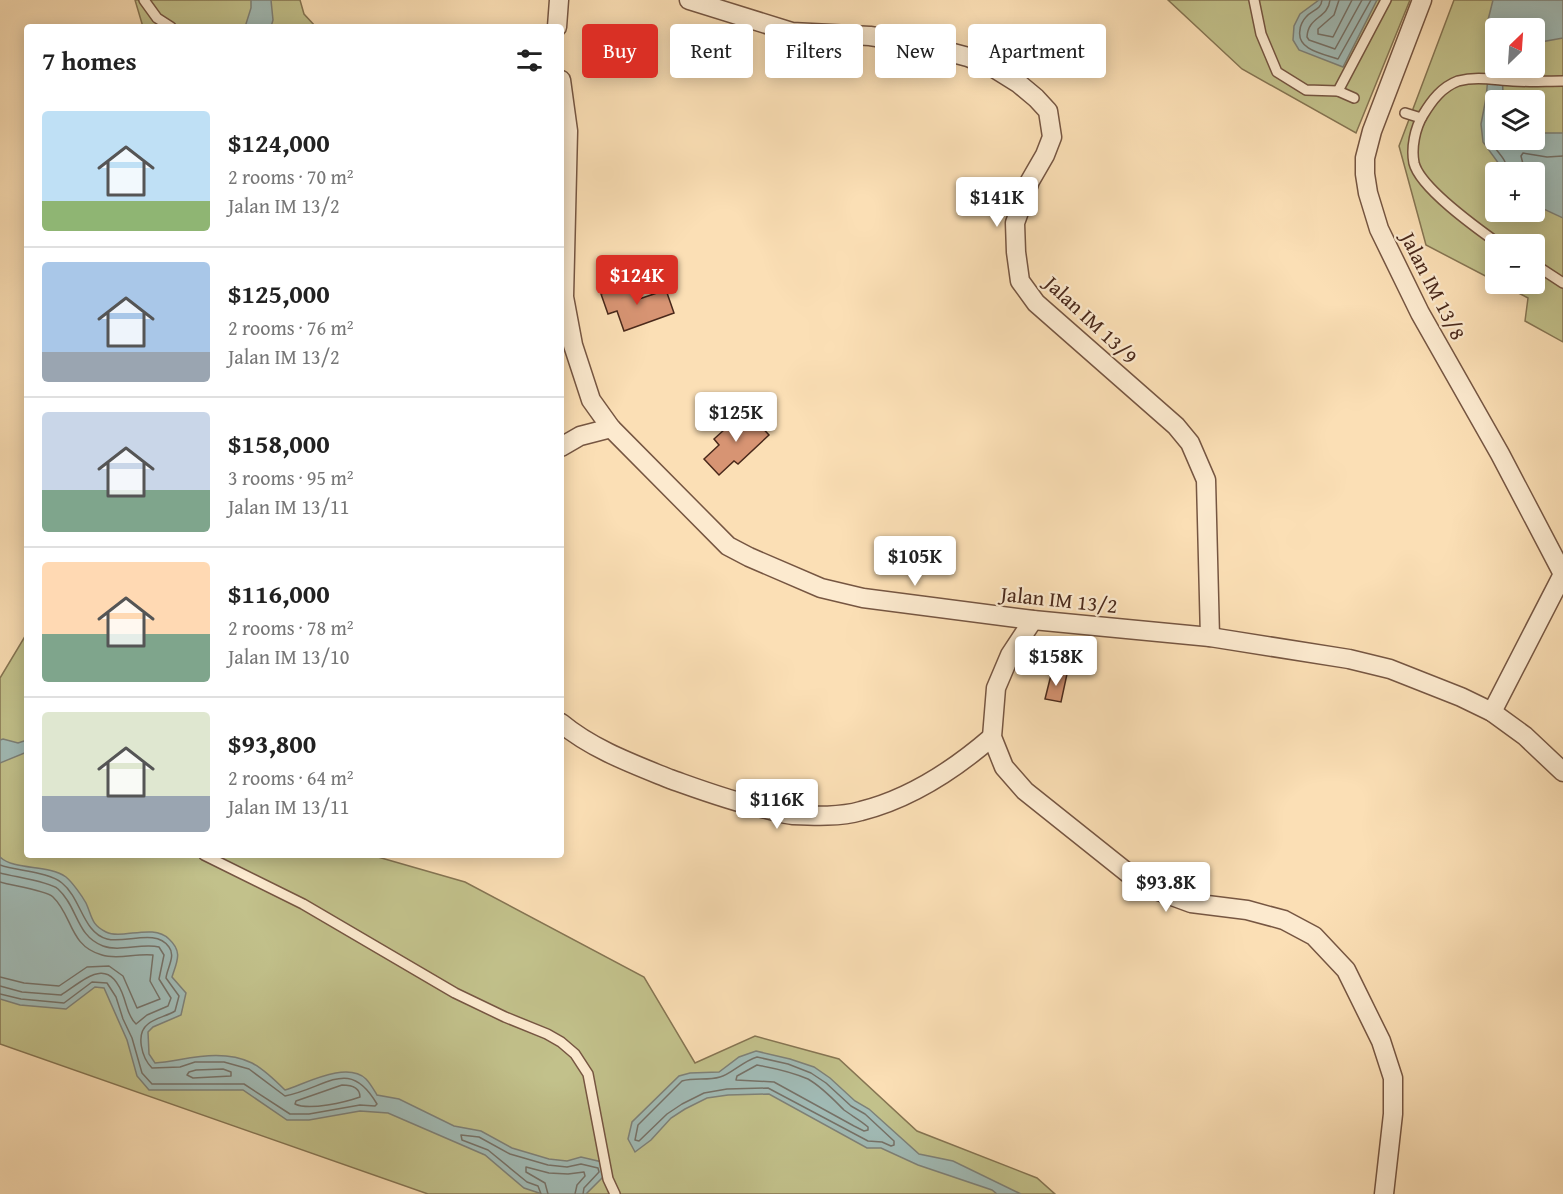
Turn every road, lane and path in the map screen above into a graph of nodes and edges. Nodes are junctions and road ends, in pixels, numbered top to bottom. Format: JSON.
{"nodes":[{"id":1,"x":144,"y":0,"type":"edge"},
{"id":2,"x":559,"y":0,"type":"edge"},
{"id":3,"x":689,"y":0,"type":"edge"},
{"id":4,"x":1254,"y":0,"type":"edge"},
{"id":5,"x":1386,"y":0,"type":"edge"},
{"id":6,"x":1422,"y":0,"type":"edge"},
{"id":7,"x":166,"y":24,"type":"edge"},
{"id":8,"x":557,"y":24,"type":"edge"},
{"id":9,"x":1563,"y":81,"type":"edge"},
{"id":10,"x":1338,"y":92,"type":"junction"},
{"id":11,"x":1354,"y":98,"type":"dead end"},
{"id":12,"x":564,"y":102,"type":"edge"},
{"id":13,"x":1405,"y":113,"type":"dead end"},
{"id":14,"x":1421,"y":118,"type":"junction"},
{"id":15,"x":1485,"y":234,"type":"edge"},
{"id":16,"x":1545,"y":271,"type":"edge"},
{"id":17,"x":1563,"y":283,"type":"edge"},
{"id":18,"x":564,"y":297,"type":"edge"},
{"id":19,"x":564,"y":297,"type":"edge"},
{"id":20,"x":611,"y":428,"type":"junction"},
{"id":21,"x":564,"y":445,"type":"edge"},
{"id":22,"x":1563,"y":574,"type":"edge"},
{"id":23,"x":1033,"y":620,"type":"junction"},
{"id":24,"x":1210,"y":637,"type":"junction"},
{"id":25,"x":1492,"y":712,"type":"junction"},
{"id":26,"x":564,"y":725,"type":"edge"},
{"id":27,"x":992,"y":737,"type":"junction"},
{"id":28,"x":1563,"y":772,"type":"edge"},
{"id":29,"x":210,"y":858,"type":"edge"},
{"id":30,"x":615,"y":1194,"type":"edge"},
{"id":31,"x":1384,"y":1194,"type":"edge"}],
"edges":[{"from":1,"to":7,"type":"lane"},
{"from":2,"to":8,"type":"street"},
{"from":3,"to":24,"type":"street","name":"Jalan IM 13/9"},
{"from":4,"to":10,"type":"lane"},
{"from":5,"to":10,"type":"lane"},
{"from":6,"to":22,"type":"street","name":"Jalan IM 13/8"},
{"from":9,"to":14,"type":"lane"},
{"from":10,"to":11,"type":"lane"},
{"from":12,"to":19,"type":"street","name":"Jalan IM 13/2"},
{"from":13,"to":14,"type":"lane"},
{"from":14,"to":15,"type":"lane"},
{"from":16,"to":17,"type":"lane"},
{"from":18,"to":20,"type":"street","name":"Jalan IM 13/2"},
{"from":20,"to":21,"type":"street"},
{"from":20,"to":23,"type":"street","name":"Jalan IM 13/2"},
{"from":22,"to":25,"type":"street","name":"Jalan IM 13/8"},
{"from":23,"to":24,"type":"street","name":"Jalan IM 13/2"},
{"from":23,"to":27,"type":"street"},
{"from":24,"to":25,"type":"street","name":"Jalan IM 13/2"},
{"from":25,"to":28,"type":"street","name":"Jalan IM 13/2"},
{"from":26,"to":27,"type":"street"},
{"from":27,"to":31,"type":"street"},
{"from":29,"to":30,"type":"lane"}]}
